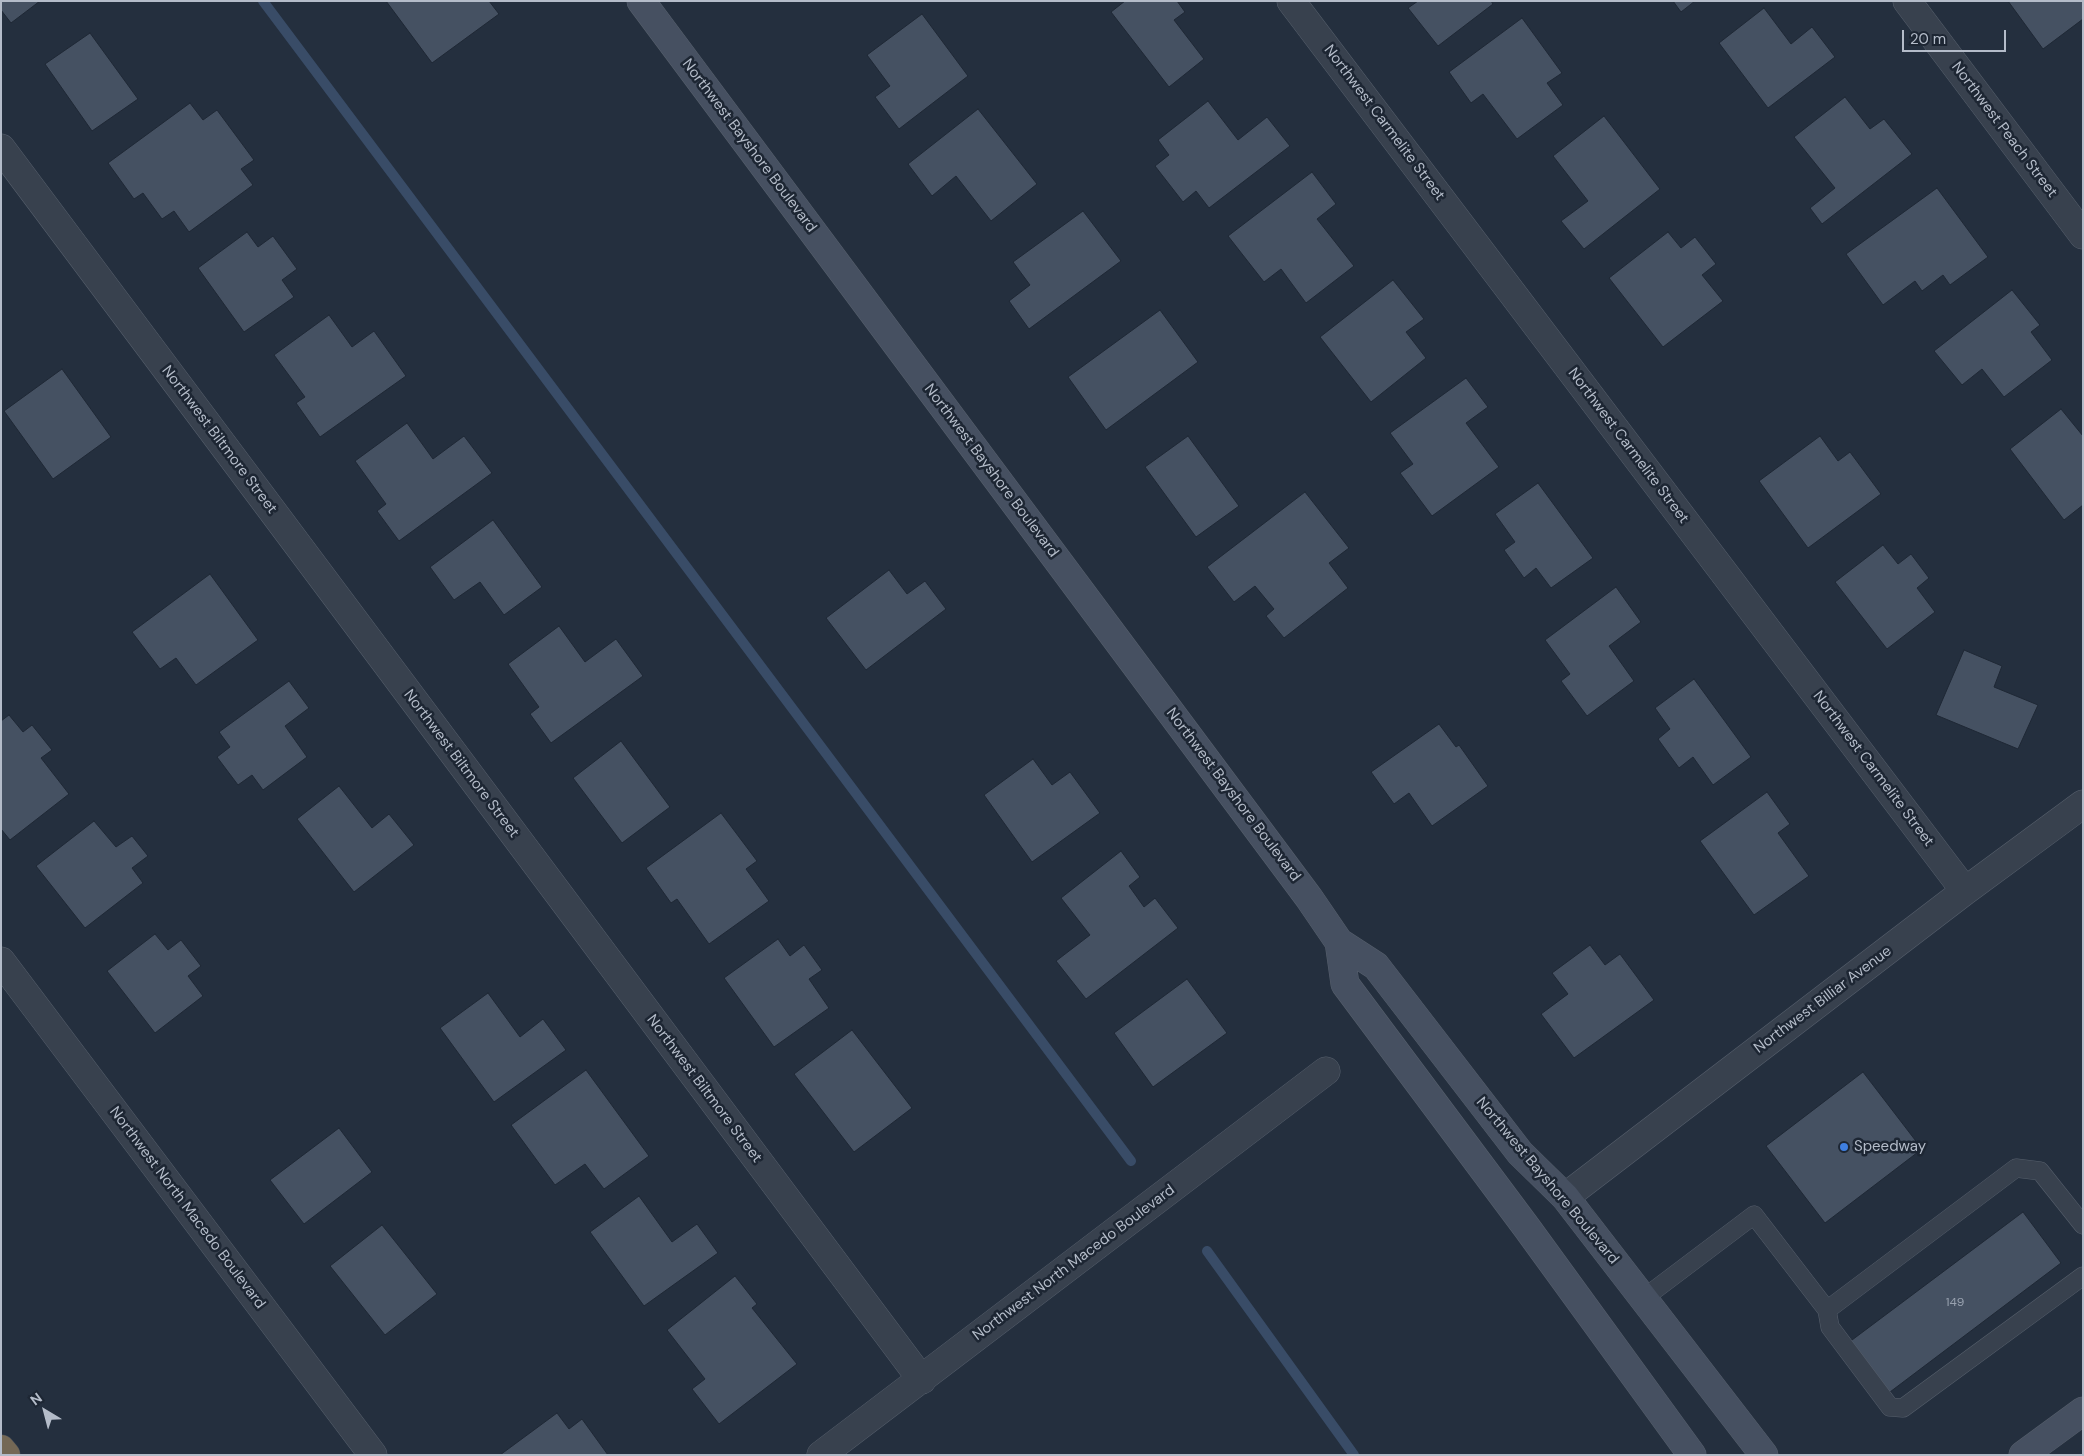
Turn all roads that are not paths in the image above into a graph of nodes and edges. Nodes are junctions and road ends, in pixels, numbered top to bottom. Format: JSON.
{"nodes":[{"id":1,"x":640,"y":1,"type":"edge"},
{"id":2,"x":1291,"y":1,"type":"edge"},
{"id":3,"x":1907,"y":1,"type":"edge"},
{"id":4,"x":1,"y":148,"type":"edge"},
{"id":5,"x":2083,"y":236,"type":"edge"},
{"id":6,"x":2083,"y":804,"type":"edge"},
{"id":7,"x":1965,"y":891,"type":"junction"},
{"id":8,"x":1339,"y":942,"type":"junction"},
{"id":9,"x":1,"y":962,"type":"edge"},
{"id":10,"x":1326,"y":1071,"type":"dead end"},
{"id":11,"x":1565,"y":1197,"type":"junction"},
{"id":12,"x":2083,"y":1225,"type":"edge"},
{"id":13,"x":2083,"y":1276,"type":"edge"},
{"id":14,"x":1644,"y":1298,"type":"junction"},
{"id":15,"x":1827,"y":1310,"type":"junction"},
{"id":16,"x":922,"y":1380,"type":"junction"},
{"id":17,"x":2083,"y":1411,"type":"edge"},
{"id":18,"x":1,"y":1448,"type":"edge"},
{"id":19,"x":6,"y":1455,"type":"edge"},
{"id":20,"x":373,"y":1455,"type":"edge"},
{"id":21,"x":821,"y":1455,"type":"edge"},
{"id":22,"x":1692,"y":1455,"type":"edge"},
{"id":23,"x":1764,"y":1455,"type":"edge"},
{"id":24,"x":2023,"y":1455,"type":"edge"}],
"edges":[{"from":1,"to":8,"type":"main road","name":"Northwest Bayshore Boulevard"},
{"from":2,"to":7,"type":"street","name":"Northwest Carmelite Street"},
{"from":3,"to":5,"type":"street","name":"Northwest Peach Street"},
{"from":4,"to":16,"type":"street","name":"Northwest Biltmore Street"},
{"from":6,"to":7,"type":"street","name":"Northwest Billiar Avenue"},
{"from":7,"to":11,"type":"street","name":"Northwest Billiar Avenue"},
{"from":8,"to":11,"type":"main road","name":"Northwest Bayshore Boulevard"},
{"from":8,"to":22,"type":"main road","name":"Northwest Bayshore Boulevard"},
{"from":9,"to":20,"type":"street","name":"Northwest North Macedo Boulevard"},
{"from":10,"to":16,"type":"street","name":"Northwest North Macedo Boulevard"},
{"from":11,"to":14,"type":"main road","name":"Northwest Bayshore Boulevard"},
{"from":12,"to":15,"type":"lane"},
{"from":13,"to":15,"type":"lane"},
{"from":14,"to":15,"type":"lane"},
{"from":14,"to":23,"type":"main road","name":"Northwest Bayshore Boulevard"},
{"from":16,"to":21,"type":"street","name":"Northwest North Macedo Boulevard"},
{"from":17,"to":24,"type":"main road"},
{"from":18,"to":19,"type":"highway"}]}
